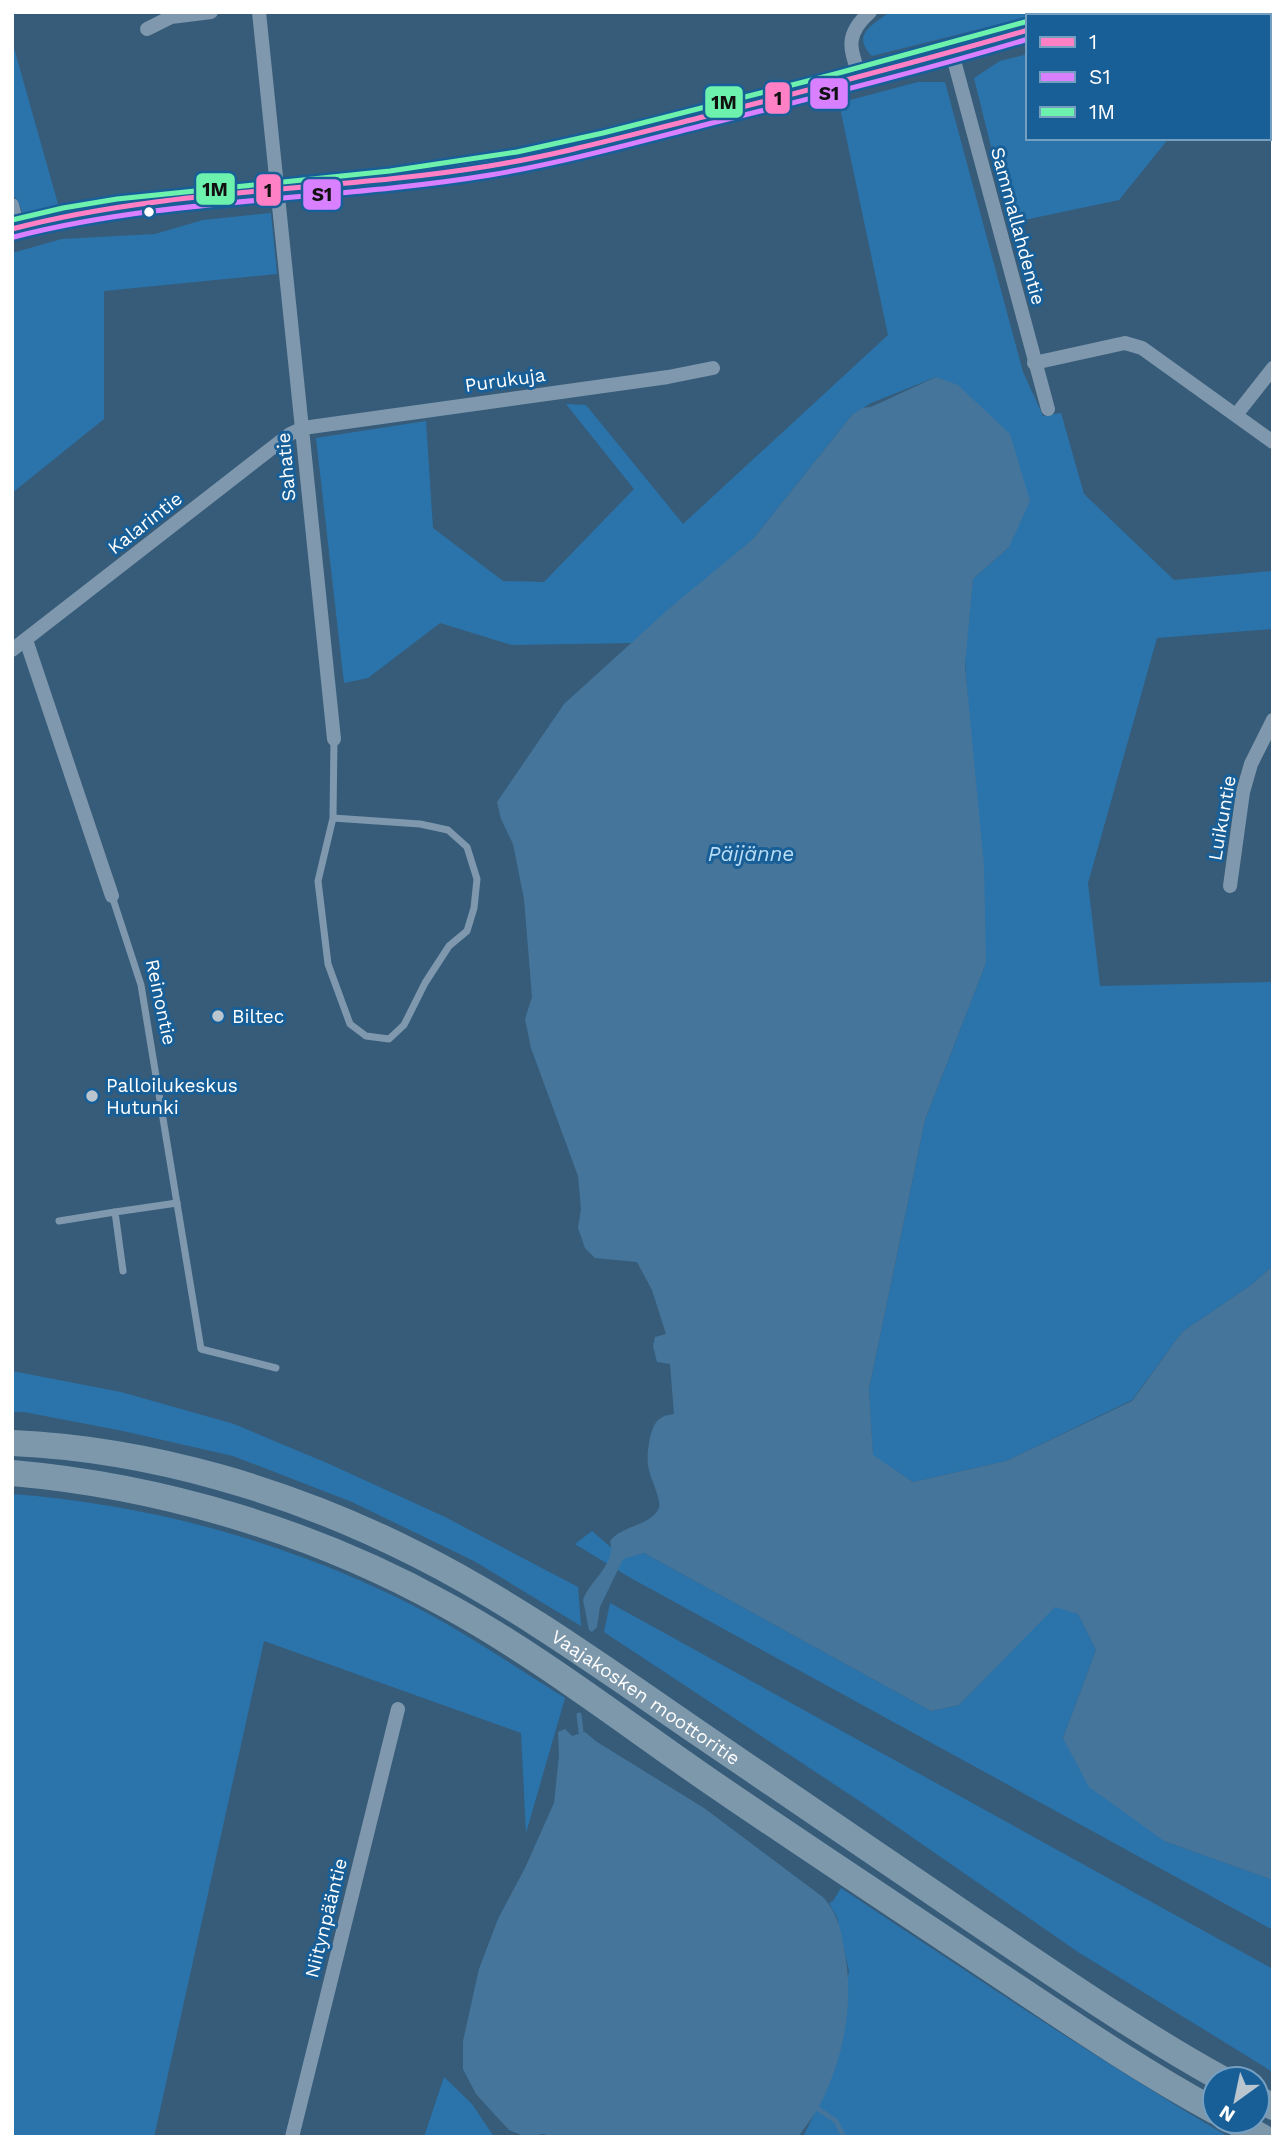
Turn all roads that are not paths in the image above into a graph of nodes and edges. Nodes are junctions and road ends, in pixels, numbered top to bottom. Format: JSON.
{"nodes":[{"id":1,"x":211,"y":12,"type":"edge"},
{"id":2,"x":259,"y":12,"type":"edge"},
{"id":3,"x":870,"y":12,"type":"edge"},
{"id":4,"x":147,"y":29,"type":"dead end"},
{"id":5,"x":1026,"y":31,"type":"edge"},
{"id":6,"x":952,"y":53,"type":"junction"},
{"id":7,"x":860,"y":76,"type":"junction"},
{"id":8,"x":277,"y":191,"type":"junction"},
{"id":9,"x":12,"y":205,"type":"edge"},
{"id":10,"x":15,"y":228,"type":"edge"},
{"id":11,"x":1034,"y":363,"type":"junction"},
{"id":12,"x":713,"y":368,"type":"dead end"},
{"id":13,"x":1273,"y":368,"type":"edge"},
{"id":14,"x":1048,"y":409,"type":"dead end"},
{"id":15,"x":1236,"y":415,"type":"junction"},
{"id":16,"x":303,"y":428,"type":"junction"},
{"id":17,"x":1273,"y":442,"type":"edge"},
{"id":18,"x":26,"y":640,"type":"junction"},
{"id":19,"x":12,"y":650,"type":"edge"},
{"id":20,"x":1273,"y":720,"type":"edge"},
{"id":21,"x":334,"y":739,"type":"joint"},
{"id":22,"x":333,"y":818,"type":"junction"},
{"id":23,"x":1230,"y":886,"type":"dead end"},
{"id":24,"x":112,"y":895,"type":"joint"},
{"id":25,"x":177,"y":1203,"type":"junction"},
{"id":26,"x":115,"y":1212,"type":"junction"},
{"id":27,"x":59,"y":1221,"type":"dead end"},
{"id":28,"x":123,"y":1271,"type":"dead end"},
{"id":29,"x":276,"y":1368,"type":"dead end"},
{"id":30,"x":12,"y":1443,"type":"edge"},
{"id":31,"x":12,"y":1473,"type":"edge"},
{"id":32,"x":398,"y":1709,"type":"dead end"},
{"id":33,"x":1201,"y":2067,"type":"edge"},
{"id":34,"x":1201,"y":2103,"type":"edge"},
{"id":35,"x":292,"y":2137,"type":"edge"}],
"edges":[{"from":1,"to":4,"type":"street"},
{"from":2,"to":8,"type":"street","name":"Sahatie"},
{"from":3,"to":7,"type":"street"},
{"from":5,"to":6,"type":"street"},
{"from":6,"to":7,"type":"street"},
{"from":6,"to":11,"type":"street","name":"Sammallahdentie"},
{"from":7,"to":8,"type":"street"},
{"from":8,"to":10,"type":"street"},
{"from":8,"to":16,"type":"street","name":"Sahatie"},
{"from":9,"to":10,"type":"street"},
{"from":11,"to":14,"type":"street","name":"Sammallahdentie"},
{"from":11,"to":15,"type":"street"},
{"from":12,"to":16,"type":"street","name":"Purukuja"},
{"from":13,"to":15,"type":"street"},
{"from":15,"to":17,"type":"street"},
{"from":16,"to":18,"type":"street","name":"Kalarintie"},
{"from":16,"to":21,"type":"street","name":"Sahatie"},
{"from":18,"to":19,"type":"street","name":"Kalarintie"},
{"from":18,"to":24,"type":"street","name":"Reinontie"},
{"from":20,"to":23,"type":"street","name":"Luikuntie"},
{"from":21,"to":22,"type":"lane"},
{"from":22,"to":22,"type":"lane"},
{"from":24,"to":25,"type":"lane","name":"Reinontie"},
{"from":25,"to":26,"type":"lane"},
{"from":25,"to":29,"type":"lane","name":"Reinontie"},
{"from":26,"to":27,"type":"lane"},
{"from":26,"to":28,"type":"lane"},
{"from":30,"to":33,"type":"highway","name":"Vaajakosken moottoritie"},
{"from":31,"to":34,"type":"highway","name":"Vaajakosken moottoritie"},
{"from":32,"to":35,"type":"street","name":"Niitynpääntie"}]}
